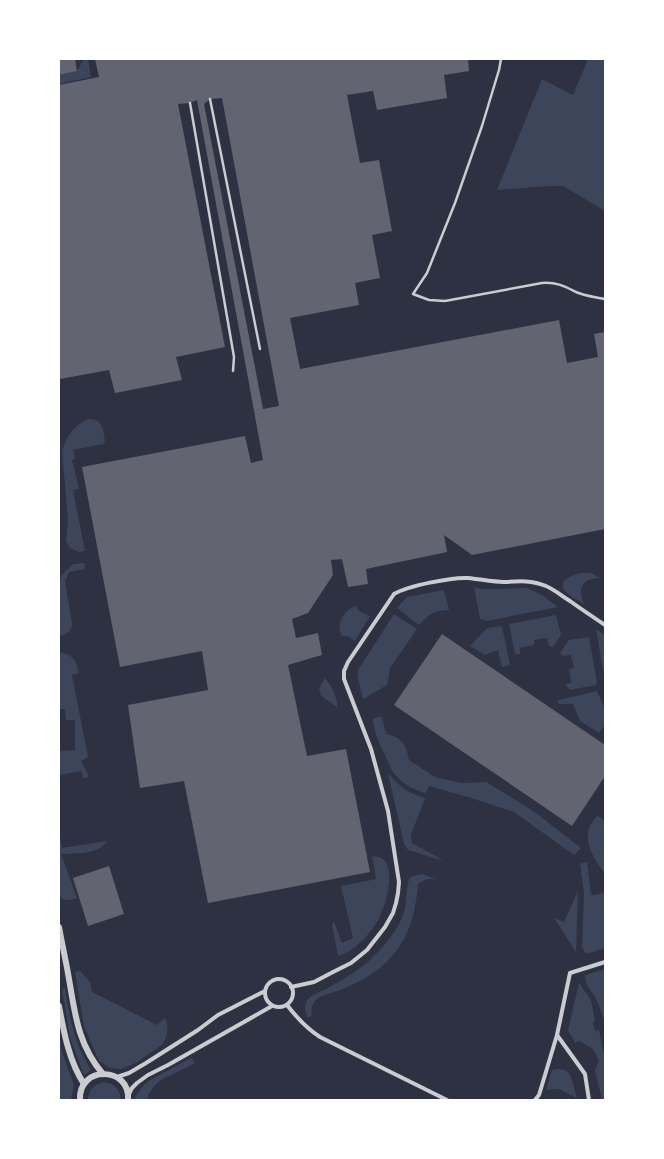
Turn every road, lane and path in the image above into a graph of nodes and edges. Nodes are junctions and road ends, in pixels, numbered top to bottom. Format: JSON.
{"nodes":[{"id":1,"x":500,"y":59,"type":"edge"},
{"id":2,"x":210,"y":99,"type":"dead end"},
{"id":3,"x":190,"y":103,"type":"dead end"},
{"id":4,"x":605,"y":299,"type":"edge"},
{"id":5,"x":260,"y":349,"type":"dead end"},
{"id":6,"x":234,"y":371,"type":"dead end"},
{"id":7,"x":605,"y":625,"type":"edge"},
{"id":8,"x":59,"y":927,"type":"edge"},
{"id":9,"x":605,"y":962,"type":"edge"},
{"id":10,"x":291,"y":987,"type":"junction"},
{"id":11,"x":265,"y":991,"type":"junction"},
{"id":12,"x":287,"y":1005,"type":"junction"},
{"id":13,"x":59,"y":1006,"type":"edge"},
{"id":14,"x":272,"y":1006,"type":"junction"},
{"id":15,"x":558,"y":1035,"type":"junction"},
{"id":16,"x":103,"y":1074,"type":"junction"},
{"id":17,"x":117,"y":1077,"type":"junction"},
{"id":18,"x":84,"y":1084,"type":"junction"},
{"id":19,"x":128,"y":1098,"type":"edge"},
{"id":20,"x":80,"y":1100,"type":"edge"},
{"id":21,"x":447,"y":1100,"type":"edge"},
{"id":22,"x":535,"y":1100,"type":"edge"},
{"id":23,"x":589,"y":1100,"type":"edge"}],
"edges":[{"from":1,"to":4,"type":"lane"},
{"from":2,"to":5,"type":"lane"},
{"from":3,"to":6,"type":"lane"},
{"from":7,"to":10,"type":"street"},
{"from":8,"to":16,"type":"street"},
{"from":9,"to":15,"type":"street"},
{"from":10,"to":11,"type":"street"},
{"from":10,"to":12,"type":"street"},
{"from":11,"to":14,"type":"street"},
{"from":11,"to":17,"type":"street"},
{"from":12,"to":14,"type":"street"},
{"from":12,"to":21,"type":"street"},
{"from":13,"to":18,"type":"street"},
{"from":14,"to":19,"type":"street"},
{"from":15,"to":22,"type":"street"},
{"from":15,"to":23,"type":"street"},
{"from":16,"to":17,"type":"street"},
{"from":16,"to":18,"type":"street"},
{"from":17,"to":19,"type":"street"},
{"from":18,"to":20,"type":"street"}]}
